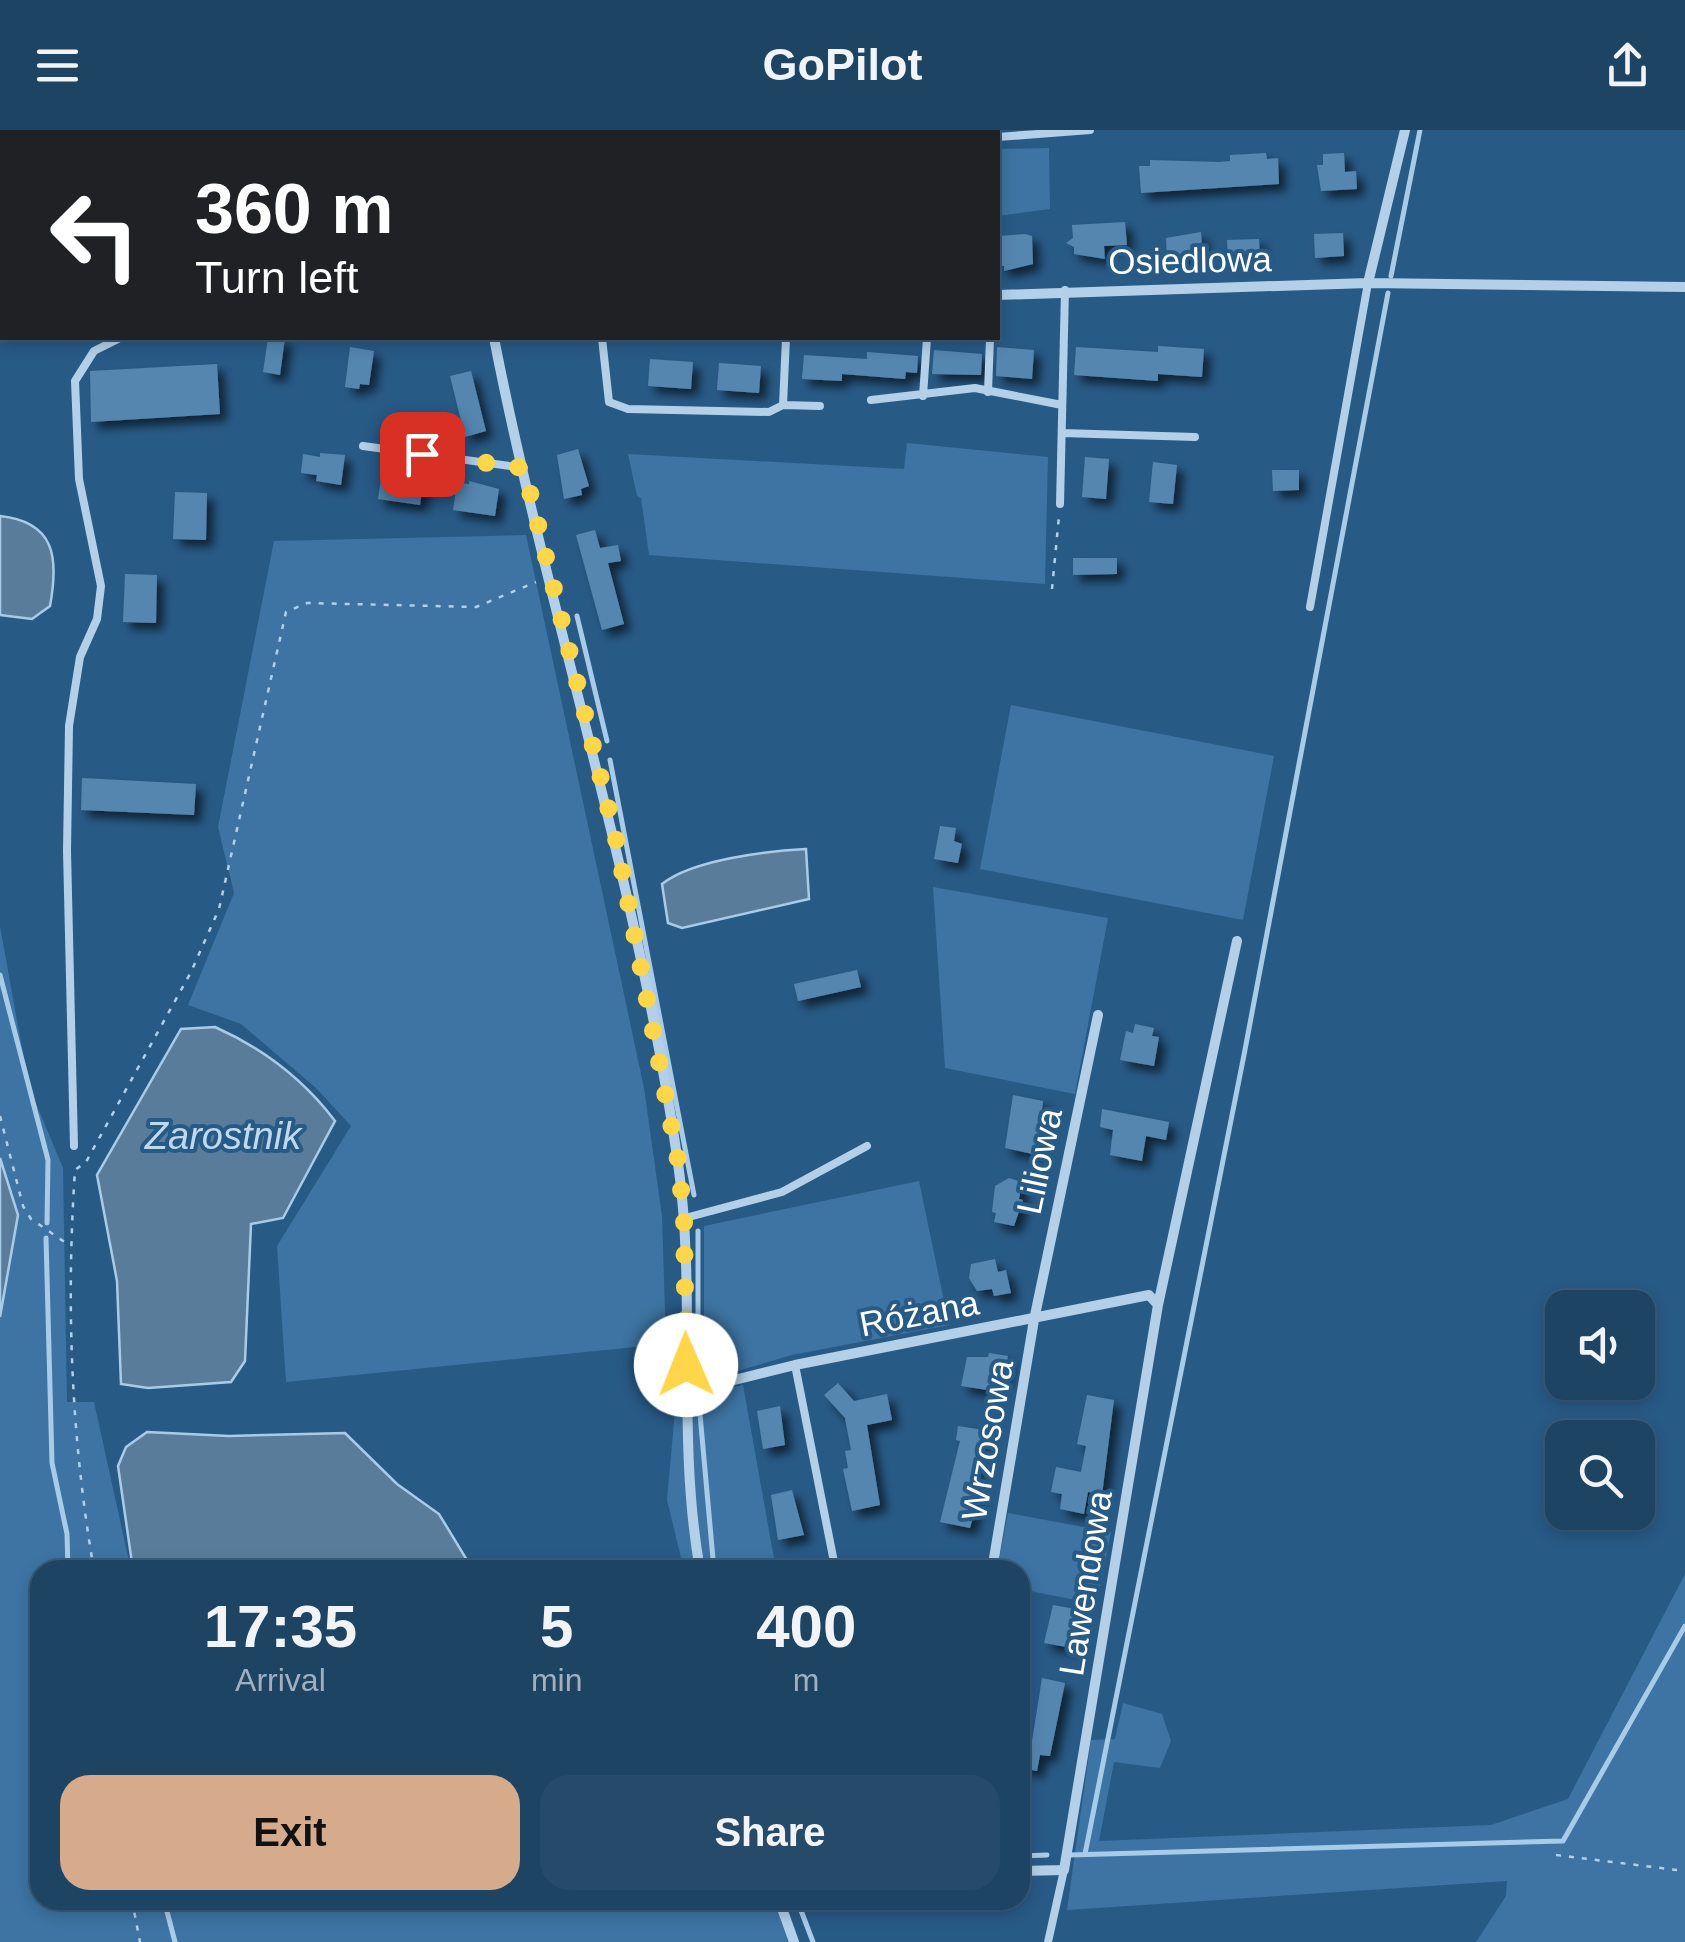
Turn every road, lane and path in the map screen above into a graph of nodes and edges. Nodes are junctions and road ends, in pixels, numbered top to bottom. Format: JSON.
{"nodes":[{"id":1,"x":1090,"y":130,"type":"edge"},
{"id":2,"x":1405,"y":130,"type":"edge"},
{"id":3,"x":1000,"y":137,"type":"edge"},
{"id":4,"x":1368,"y":282,"type":"junction"},
{"id":5,"x":1685,"y":286,"type":"edge"},
{"id":6,"x":1065,"y":290,"type":"junction"},
{"id":7,"x":1000,"y":295,"type":"edge"},
{"id":8,"x":116,"y":340,"type":"edge"},
{"id":9,"x":494,"y":340,"type":"edge"},
{"id":10,"x":602,"y":340,"type":"edge"},
{"id":11,"x":786,"y":340,"type":"edge"},
{"id":12,"x":927,"y":340,"type":"edge"},
{"id":13,"x":990,"y":340,"type":"edge"},
{"id":14,"x":988,"y":392,"type":"junction"},
{"id":15,"x":922,"y":396,"type":"junction"},
{"id":16,"x":871,"y":400,"type":"dead end"},
{"id":17,"x":783,"y":405,"type":"junction"},
{"id":18,"x":1062,"y":405,"type":"junction"},
{"id":19,"x":820,"y":406,"type":"dead end"},
{"id":20,"x":1062,"y":433,"type":"junction"},
{"id":21,"x":1195,"y":438,"type":"dead end"},
{"id":22,"x":363,"y":446,"type":"dead end"},
{"id":23,"x":524,"y":468,"type":"junction"},
{"id":24,"x":1060,"y":504,"type":"joint"},
{"id":25,"x":551,"y":575,"type":"junction"},
{"id":26,"x":1052,"y":589,"type":"dead end"},
{"id":27,"x":1310,"y":607,"type":"dead end"},
{"id":28,"x":1238,"y":942,"type":"dead end"},
{"id":29,"x":1098,"y":1014,"type":"dead end"},
{"id":30,"x":0,"y":1116,"type":"edge"},
{"id":31,"x":74,"y":1146,"type":"dead end"},
{"id":32,"x":867,"y":1146,"type":"dead end"},
{"id":33,"x":684,"y":1218,"type":"junction"},
{"id":34,"x":70,"y":1245,"type":"junction"},
{"id":35,"x":1158,"y":1305,"type":"junction"},
{"id":36,"x":1034,"y":1320,"type":"junction"},
{"id":37,"x":794,"y":1365,"type":"junction"},
{"id":38,"x":686,"y":1392,"type":"junction"},
{"id":39,"x":93,"y":1560,"type":"edge"},
{"id":40,"x":699,"y":1560,"type":"edge"},
{"id":41,"x":834,"y":1560,"type":"edge"},
{"id":42,"x":994,"y":1560,"type":"edge"},
{"id":43,"x":1556,"y":1855,"type":"dead end"},
{"id":44,"x":1064,"y":1870,"type":"junction"},
{"id":45,"x":1030,"y":1871,"type":"edge"},
{"id":46,"x":1685,"y":1871,"type":"edge"},
{"id":47,"x":134,"y":1910,"type":"edge"},
{"id":48,"x":782,"y":1910,"type":"edge"},
{"id":49,"x":140,"y":1942,"type":"edge"},
{"id":50,"x":794,"y":1942,"type":"edge"},
{"id":51,"x":1048,"y":1942,"type":"edge"}],
"edges":[{"from":1,"to":3,"type":"lane"},
{"from":2,"to":4,"type":"street"},
{"from":4,"to":5,"type":"street","name":"Osiedlowa"},
{"from":4,"to":6,"type":"street","name":"Osiedlowa"},
{"from":4,"to":27,"type":"lane"},
{"from":6,"to":7,"type":"street","name":"Osiedlowa"},
{"from":6,"to":18,"type":"lane"},
{"from":8,"to":31,"type":"lane"},
{"from":9,"to":23,"type":"street"},
{"from":10,"to":17,"type":"lane"},
{"from":11,"to":17,"type":"lane"},
{"from":12,"to":15,"type":"lane"},
{"from":13,"to":14,"type":"lane"},
{"from":14,"to":15,"type":"lane"},
{"from":14,"to":18,"type":"lane"},
{"from":15,"to":16,"type":"lane"},
{"from":17,"to":19,"type":"lane"},
{"from":18,"to":20,"type":"lane"},
{"from":20,"to":21,"type":"lane"},
{"from":20,"to":24,"type":"lane"},
{"from":22,"to":23,"type":"lane"},
{"from":23,"to":25,"type":"street"},
{"from":24,"to":26,"type":"path"},
{"from":25,"to":33,"type":"street"},
{"from":25,"to":34,"type":"path"},
{"from":28,"to":35,"type":"street","name":"Lawendowa"},
{"from":29,"to":36,"type":"street","name":"Liliowa"},
{"from":30,"to":34,"type":"path"},
{"from":32,"to":33,"type":"lane"},
{"from":33,"to":38,"type":"street"},
{"from":34,"to":39,"type":"path"},
{"from":35,"to":36,"type":"street","name":"Różana"},
{"from":35,"to":44,"type":"street","name":"Lawendowa"},
{"from":36,"to":37,"type":"street","name":"Różana"},
{"from":36,"to":42,"type":"street","name":"Wrzosowa"},
{"from":37,"to":38,"type":"street","name":"Różana"},
{"from":37,"to":41,"type":"lane"},
{"from":38,"to":40,"type":"street"},
{"from":43,"to":46,"type":"path"},
{"from":44,"to":45,"type":"street"},
{"from":44,"to":51,"type":"lane"},
{"from":47,"to":49,"type":"path"},
{"from":48,"to":50,"type":"street"}]}
